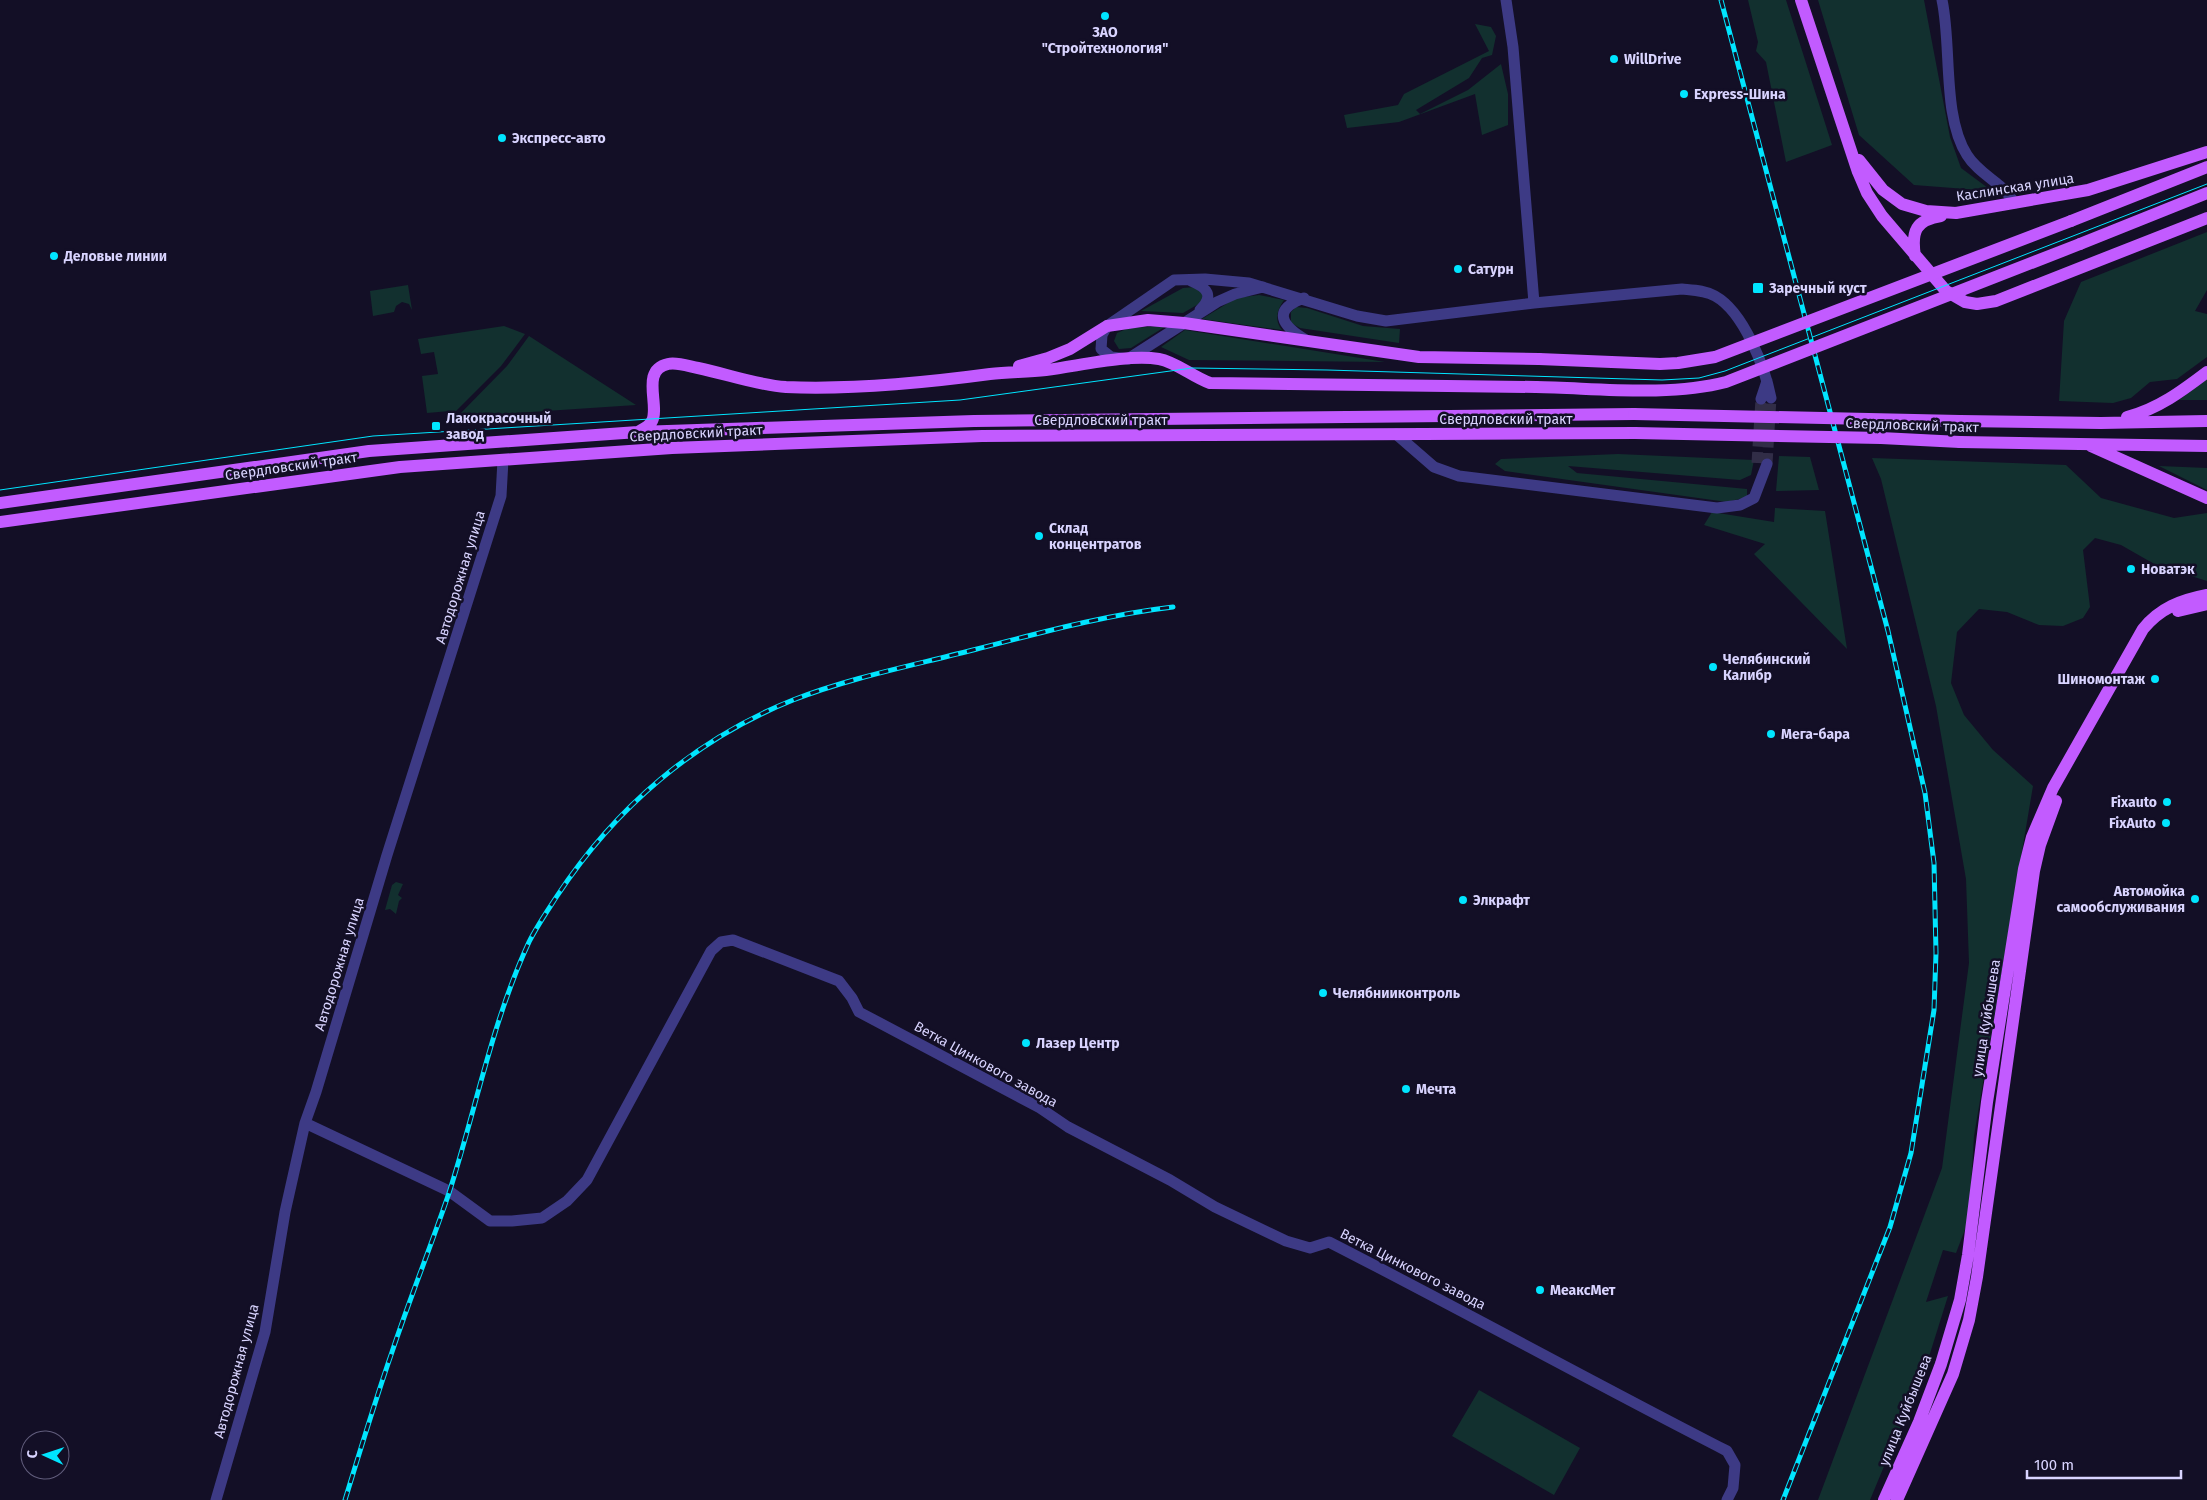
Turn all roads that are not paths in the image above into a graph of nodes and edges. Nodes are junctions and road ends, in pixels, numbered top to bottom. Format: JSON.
{"nodes":[{"id":1,"x":1506,"y":0,"type":"edge"},
{"id":2,"x":1801,"y":0,"type":"edge"},
{"id":3,"x":1942,"y":0,"type":"edge"},
{"id":4,"x":1849,"y":146,"type":"junction"},
{"id":5,"x":2207,"y":152,"type":"edge"},
{"id":6,"x":2207,"y":167,"type":"edge"},
{"id":7,"x":2207,"y":193,"type":"edge"},
{"id":8,"x":2016,"y":203,"type":"junction"},
{"id":9,"x":1956,"y":213,"type":"junction"},
{"id":10,"x":2207,"y":218,"type":"edge"},
{"id":11,"x":1915,"y":256,"type":"junction"},
{"id":12,"x":1188,"y":280,"type":"junction"},
{"id":13,"x":1263,"y":287,"type":"junction"},
{"id":14,"x":1304,"y":298,"type":"junction"},
{"id":15,"x":1534,"y":303,"type":"junction"},
{"id":16,"x":1196,"y":316,"type":"junction"},
{"id":17,"x":1184,"y":323,"type":"junction"},
{"id":18,"x":1107,"y":326,"type":"junction"},
{"id":19,"x":1307,"y":341,"type":"junction"},
{"id":20,"x":1128,"y":359,"type":"junction"},
{"id":21,"x":2207,"y":372,"type":"edge"},
{"id":22,"x":990,"y":374,"type":"junction"},
{"id":23,"x":1766,"y":398,"type":"tunnel mouth"},
{"id":24,"x":655,"y":413,"type":"junction"},
{"id":25,"x":2207,"y":420,"type":"edge"},
{"id":26,"x":2101,"y":423,"type":"junction"},
{"id":27,"x":685,"y":430,"type":"junction"},
{"id":28,"x":638,"y":432,"type":"junction"},
{"id":29,"x":1396,"y":434,"type":"junction"},
{"id":30,"x":502,"y":441,"type":"junction"},
{"id":31,"x":2084,"y":443,"type":"junction"},
{"id":32,"x":2207,"y":446,"type":"edge"},
{"id":33,"x":502,"y":460,"type":"junction"},
{"id":34,"x":1762,"y":464,"type":"tunnel mouth"},
{"id":35,"x":2207,"y":498,"type":"edge"},
{"id":36,"x":0,"y":503,"type":"edge"},
{"id":37,"x":0,"y":522,"type":"edge"},
{"id":38,"x":2207,"y":595,"type":"edge"},
{"id":39,"x":2207,"y":604,"type":"edge"},
{"id":40,"x":2010,"y":1001,"type":"junction"},
{"id":41,"x":305,"y":1123,"type":"junction"},
{"id":42,"x":1924,"y":1425,"type":"junction"},
{"id":43,"x":216,"y":1500,"type":"edge"},
{"id":44,"x":1727,"y":1500,"type":"edge"},
{"id":45,"x":1884,"y":1500,"type":"edge"},
{"id":46,"x":1897,"y":1500,"type":"edge"}],
"edges":[{"from":1,"to":15,"type":"street"},
{"from":2,"to":4,"type":"main road"},
{"from":3,"to":8,"type":"street"},
{"from":4,"to":9,"type":"main road","name":"Каслинская улица"},
{"from":4,"to":11,"type":"main road"},
{"from":5,"to":8,"type":"main road","name":"Каслинская улица"},
{"from":6,"to":19,"type":"main road","bridge":true},
{"from":7,"to":20,"type":"main road","bridge":true},
{"from":8,"to":9,"type":"main road","name":"Каслинская улица"},
{"from":9,"to":11,"type":"main road"},
{"from":10,"to":11,"type":"main road"},
{"from":12,"to":13,"type":"street"},
{"from":12,"to":16,"type":"street"},
{"from":12,"to":18,"type":"street"},
{"from":13,"to":14,"type":"street"},
{"from":13,"to":16,"type":"street"},
{"from":14,"to":15,"type":"street"},
{"from":14,"to":19,"type":"street"},
{"from":15,"to":23,"type":"street"},
{"from":16,"to":17,"type":"street"},
{"from":17,"to":18,"type":"main road"},
{"from":17,"to":19,"type":"main road"},
{"from":17,"to":20,"type":"street"},
{"from":18,"to":20,"type":"street"},
{"from":18,"to":22,"type":"main road"},
{"from":20,"to":22,"type":"main road"},
{"from":21,"to":26,"type":"main road"},
{"from":22,"to":24,"type":"main road"},
{"from":24,"to":27,"type":"main road"},
{"from":24,"to":28,"type":"main road"},
{"from":25,"to":26,"type":"main road","name":"Свердловский тракт"},
{"from":26,"to":27,"type":"main road","name":"Свердловский тракт","bridge":true},
{"from":27,"to":28,"type":"main road","name":"Свердловский тракт"},
{"from":28,"to":30,"type":"main road","name":"Свердловский тракт"},
{"from":29,"to":31,"type":"main road","name":"Свердловский тракт","bridge":true},
{"from":29,"to":33,"type":"main road","name":"Свердловский тракт"},
{"from":29,"to":34,"type":"street"},
{"from":30,"to":33,"type":"main road","name":"Автодорожная улица"},
{"from":30,"to":36,"type":"main road","name":"Свердловский тракт"},
{"from":31,"to":32,"type":"main road","name":"Свердловский тракт"},
{"from":31,"to":35,"type":"main road"},
{"from":33,"to":37,"type":"main road","name":"Свердловский тракт"},
{"from":33,"to":41,"type":"street","name":"Автодорожная улица"},
{"from":38,"to":40,"type":"main road","name":"улица Куйбышева"},
{"from":39,"to":40,"type":"main road","name":"улица Куйбышева"},
{"from":40,"to":42,"type":"main road","name":"улица Куйбышева"},
{"from":41,"to":43,"type":"street","name":"Автодорожная улица"},
{"from":41,"to":44,"type":"street","name":"Ветка Цинкового завода"},
{"from":42,"to":45,"type":"main road","name":"улица Куйбышева"},
{"from":42,"to":46,"type":"main road","name":"улица Куйбышева"}]}
